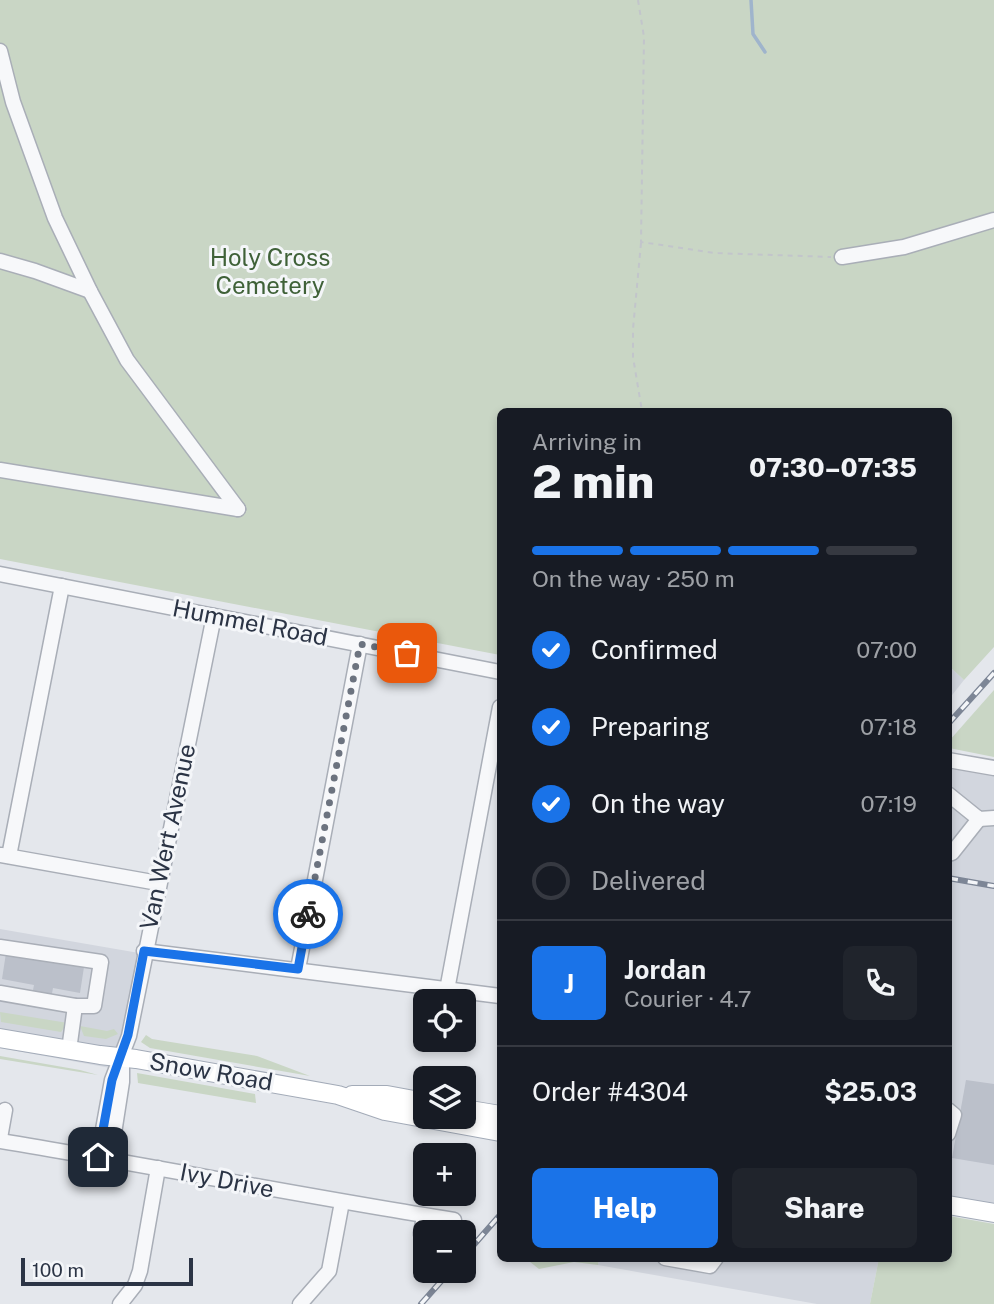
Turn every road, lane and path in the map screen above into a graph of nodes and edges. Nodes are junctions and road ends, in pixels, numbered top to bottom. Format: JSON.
{"nodes":[{"id":1,"x":638,"y":0,"type":"edge"},
{"id":2,"x":0,"y":51,"type":"edge"},
{"id":3,"x":994,"y":220,"type":"edge"},
{"id":4,"x":641,"y":242,"type":"junction"},
{"id":5,"x":842,"y":257,"type":"joint"},
{"id":6,"x":0,"y":261,"type":"edge"},
{"id":7,"x":90,"y":290,"type":"junction"},
{"id":8,"x":642,"y":408,"type":"edge"},
{"id":9,"x":0,"y":470,"type":"edge"},
{"id":10,"x":0,"y":574,"type":"edge"},
{"id":11,"x":62,"y":586,"type":"junction"},
{"id":12,"x":214,"y":616,"type":"junction"},
{"id":13,"x":360,"y":644,"type":"junction"},
{"id":14,"x":497,"y":671,"type":"edge"},
{"id":15,"x":497,"y":723,"type":"edge"},
{"id":16,"x":952,"y":761,"type":"edge"},
{"id":17,"x":994,"y":768,"type":"edge"},
{"id":18,"x":952,"y":797,"type":"edge"},
{"id":19,"x":994,"y":818,"type":"edge"},
{"id":20,"x":979,"y":819,"type":"junction"},
{"id":21,"x":952,"y":853,"type":"edge"},
{"id":22,"x":5,"y":856,"type":"edge"},
{"id":23,"x":158,"y":883,"type":"junction"},
{"id":24,"x":0,"y":947,"type":"edge"},
{"id":25,"x":144,"y":951,"type":"junction"},
{"id":26,"x":298,"y":969,"type":"junction"},
{"id":27,"x":440,"y":989,"type":"edge"},
{"id":28,"x":447,"y":989,"type":"edge"},
{"id":29,"x":0,"y":993,"type":"edge"},
{"id":30,"x":476,"y":993,"type":"edge"},
{"id":31,"x":497,"y":996,"type":"edge"},
{"id":32,"x":75,"y":1006,"type":"junction"},
{"id":33,"x":0,"y":1038,"type":"edge"},
{"id":34,"x":69,"y":1050,"type":"junction"},
{"id":35,"x":122,"y":1058,"type":"junction"},
{"id":36,"x":338,"y":1095,"type":"junction"},
{"id":37,"x":413,"y":1100,"type":"edge"},
{"id":38,"x":5,"y":1110,"type":"dead end"},
{"id":39,"x":476,"y":1111,"type":"edge"},
{"id":40,"x":497,"y":1114,"type":"edge"},
{"id":41,"x":497,"y":1131,"type":"edge"},
{"id":42,"x":0,"y":1140,"type":"edge"},
{"id":43,"x":104,"y":1158,"type":"junction"},
{"id":44,"x":159,"y":1168,"type":"junction"},
{"id":45,"x":342,"y":1202,"type":"junction"},
{"id":46,"x":952,"y":1206,"type":"edge"},
{"id":47,"x":994,"y":1213,"type":"edge"},
{"id":48,"x":424,"y":1216,"type":"junction"},
{"id":49,"x":423,"y":1220,"type":"edge"},
{"id":50,"x":454,"y":1220,"type":"dead end"},
{"id":51,"x":688,"y":1262,"type":"edge"},
{"id":52,"x":713,"y":1262,"type":"edge"},
{"id":53,"x":120,"y":1304,"type":"edge"},
{"id":54,"x":300,"y":1304,"type":"edge"}],
"edges":[{"from":1,"to":4,"type":"path"},
{"from":2,"to":7,"type":"street"},
{"from":3,"to":5,"type":"street"},
{"from":4,"to":5,"type":"path"},
{"from":4,"to":8,"type":"path"},
{"from":6,"to":7,"type":"street"},
{"from":7,"to":9,"type":"street"},
{"from":10,"to":11,"type":"street","name":"Hummel Road"},
{"from":11,"to":12,"type":"street","name":"Hummel Road"},
{"from":11,"to":22,"type":"street"},
{"from":12,"to":13,"type":"street","name":"Hummel Road"},
{"from":12,"to":23,"type":"street","name":"Van Wert Avenue"},
{"from":13,"to":14,"type":"street","name":"Hummel Road"},
{"from":13,"to":26,"type":"street"},
{"from":15,"to":28,"type":"street"},
{"from":16,"to":17,"type":"street"},
{"from":18,"to":20,"type":"street"},
{"from":19,"to":20,"type":"street"},
{"from":20,"to":21,"type":"street"},
{"from":22,"to":23,"type":"street"},
{"from":23,"to":25,"type":"street","name":"Van Wert Avenue"},
{"from":24,"to":32,"type":"street"},
{"from":25,"to":26,"type":"street"},
{"from":25,"to":35,"type":"street","name":"Van Wert Avenue"},
{"from":26,"to":27,"type":"street"},
{"from":29,"to":32,"type":"street"},
{"from":30,"to":31,"type":"street"},
{"from":32,"to":34,"type":"street"},
{"from":33,"to":34,"type":"main road","name":"Snow Road"},
{"from":34,"to":35,"type":"main road","name":"Snow Road"},
{"from":35,"to":36,"type":"main road","name":"Snow Road"},
{"from":35,"to":43,"type":"street","name":"Van Wert Avenue"},
{"from":36,"to":37,"type":"main road","name":"Snow Road"},
{"from":36,"to":41,"type":"main road","name":"Snow Road"},
{"from":38,"to":42,"type":"street"},
{"from":39,"to":40,"type":"main road"},
{"from":42,"to":43,"type":"street","name":"Ivy Drive"},
{"from":43,"to":44,"type":"street","name":"Ivy Drive"},
{"from":44,"to":45,"type":"street","name":"Ivy Drive"},
{"from":44,"to":53,"type":"street"},
{"from":45,"to":48,"type":"street","name":"Ivy Drive"},
{"from":45,"to":54,"type":"street"},
{"from":46,"to":47,"type":"main road"},
{"from":48,"to":49,"type":"street"},
{"from":48,"to":50,"type":"street","name":"Ivy Drive"},
{"from":51,"to":52,"type":"street"}]}
